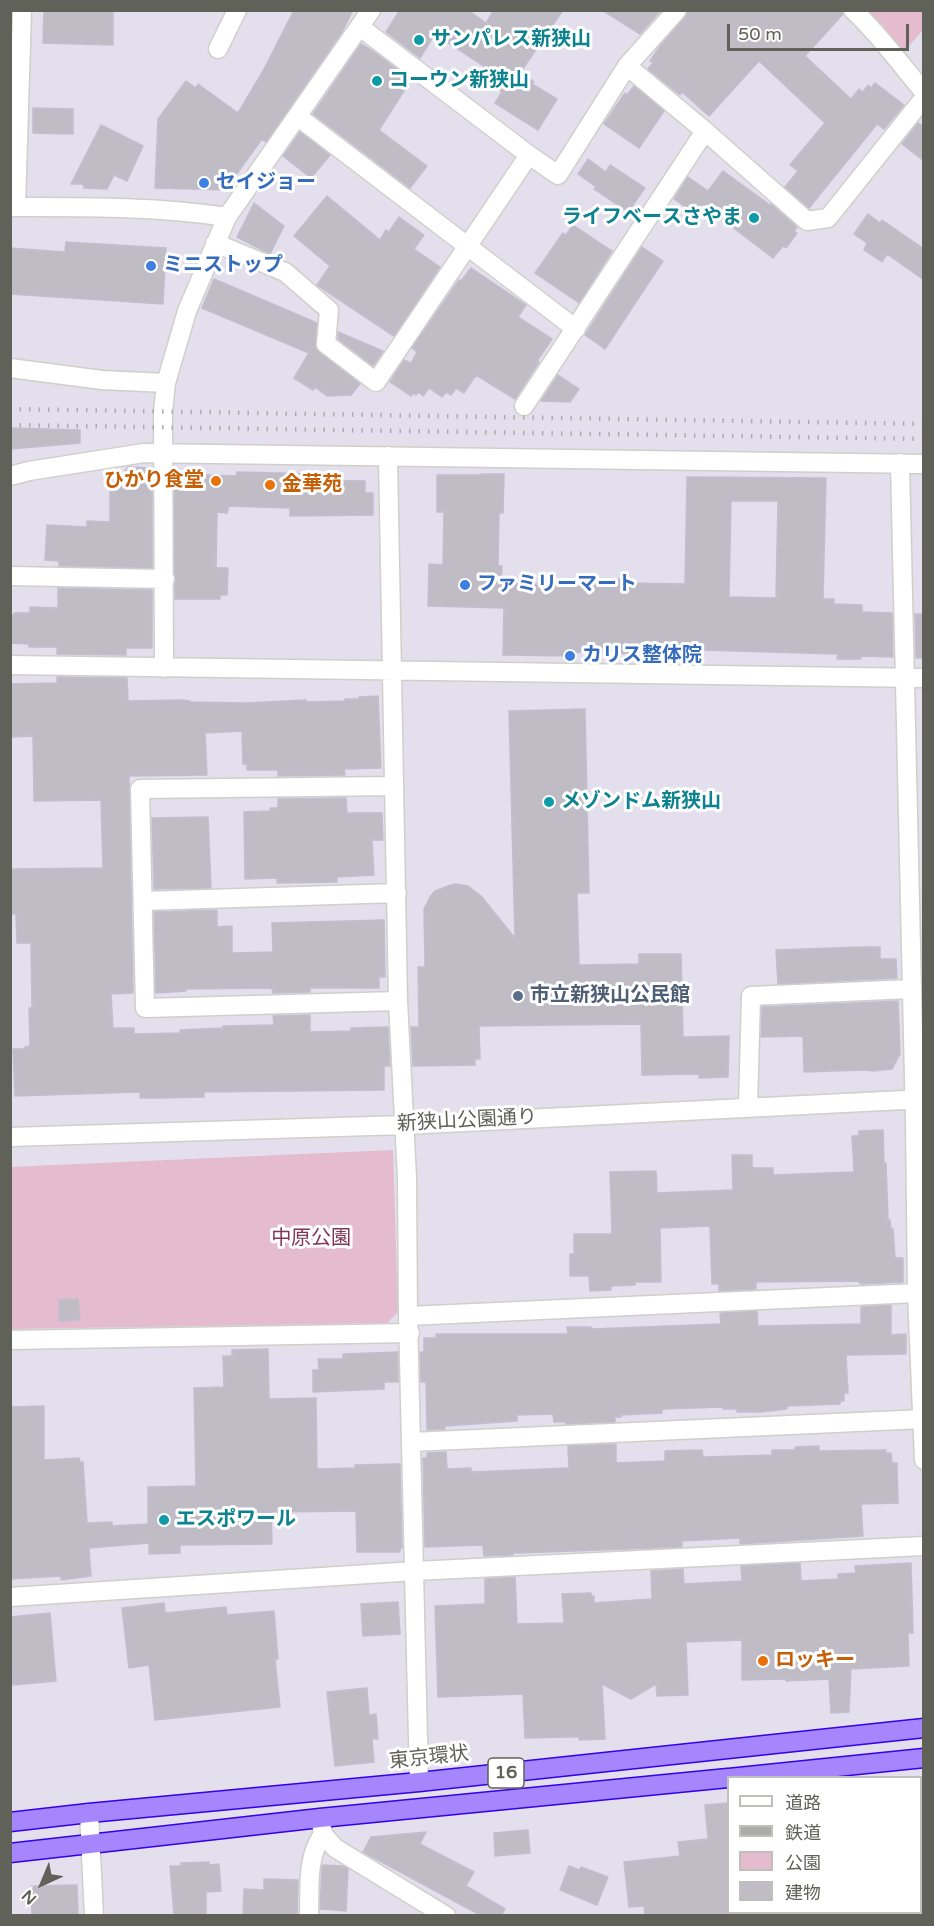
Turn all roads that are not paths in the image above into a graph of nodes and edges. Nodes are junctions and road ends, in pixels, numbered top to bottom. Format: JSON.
{"nodes":[{"id":1,"x":22,"y":10,"type":"edge"},
{"id":2,"x":237,"y":10,"type":"edge"},
{"id":3,"x":371,"y":10,"type":"edge"},
{"id":4,"x":677,"y":10,"type":"edge"},
{"id":5,"x":853,"y":10,"type":"edge"},
{"id":6,"x":360,"y":27,"type":"junction"},
{"id":7,"x":218,"y":50,"type":"dead end"},
{"id":8,"x":627,"y":66,"type":"junction"},
{"id":9,"x":924,"y":92,"type":"edge"},
{"id":10,"x":924,"y":98,"type":"edge"},
{"id":11,"x":297,"y":116,"type":"junction"},
{"id":12,"x":705,"y":131,"type":"junction"},
{"id":13,"x":529,"y":155,"type":"junction"},
{"id":14,"x":13,"y":207,"type":"edge"},
{"id":15,"x":227,"y":218,"type":"junction"},
{"id":16,"x":215,"y":243,"type":"junction"},
{"id":17,"x":468,"y":248,"type":"junction"},
{"id":18,"x":576,"y":329,"type":"junction"},
{"id":19,"x":10,"y":368,"type":"edge"},
{"id":20,"x":166,"y":383,"type":"junction"},
{"id":21,"x":524,"y":406,"type":"dead end"},
{"id":22,"x":164,"y":453,"type":"junction"},
{"id":23,"x":388,"y":456,"type":"junction"},
{"id":24,"x":900,"y":463,"type":"junction"},
{"id":25,"x":924,"y":464,"type":"edge"},
{"id":26,"x":10,"y":476,"type":"edge"},
{"id":27,"x":10,"y":576,"type":"edge"},
{"id":28,"x":165,"y":579,"type":"junction"},
{"id":29,"x":10,"y":665,"type":"edge"},
{"id":30,"x":164,"y":668,"type":"junction"},
{"id":31,"x":393,"y":670,"type":"junction"},
{"id":32,"x":904,"y":678,"type":"junction"},
{"id":33,"x":924,"y":678,"type":"edge"},
{"id":34,"x":394,"y":786,"type":"junction"},
{"id":35,"x":397,"y":892,"type":"junction"},
{"id":36,"x":142,"y":901,"type":"junction"},
{"id":37,"x":911,"y":989,"type":"junction"},
{"id":38,"x":398,"y":1001,"type":"junction"},
{"id":39,"x":919,"y":1100,"type":"edge"},
{"id":40,"x":748,"y":1108,"type":"junction"},
{"id":41,"x":405,"y":1125,"type":"junction"},
{"id":42,"x":10,"y":1137,"type":"edge"},
{"id":43,"x":916,"y":1293,"type":"junction"},
{"id":44,"x":409,"y":1325,"type":"junction"},
{"id":45,"x":10,"y":1340,"type":"edge"},
{"id":46,"x":922,"y":1419,"type":"edge"},
{"id":47,"x":411,"y":1442,"type":"junction"},
{"id":48,"x":924,"y":1460,"type":"edge"},
{"id":49,"x":924,"y":1546,"type":"edge"},
{"id":50,"x":415,"y":1571,"type":"junction"},
{"id":51,"x":10,"y":1597,"type":"edge"},
{"id":52,"x":924,"y":1728,"type":"edge"},
{"id":53,"x":924,"y":1758,"type":"edge"},
{"id":54,"x":748,"y":1776,"type":"edge"},
{"id":55,"x":727,"y":1778,"type":"edge"},
{"id":56,"x":419,"y":1782,"type":"junction"},
{"id":57,"x":89,"y":1813,"type":"junction"},
{"id":58,"x":10,"y":1822,"type":"edge"},
{"id":59,"x":322,"y":1826,"type":"junction"},
{"id":60,"x":91,"y":1843,"type":"junction"},
{"id":61,"x":10,"y":1853,"type":"edge"},
{"id":62,"x":94,"y":1916,"type":"edge"},
{"id":63,"x":309,"y":1916,"type":"edge"},
{"id":64,"x":446,"y":1916,"type":"edge"}],
"edges":[{"from":1,"to":14,"type":"street"},
{"from":2,"to":7,"type":"street"},
{"from":3,"to":6,"type":"street"},
{"from":4,"to":8,"type":"street"},
{"from":5,"to":9,"type":"street"},
{"from":6,"to":11,"type":"street"},
{"from":6,"to":13,"type":"street"},
{"from":8,"to":12,"type":"street"},
{"from":8,"to":13,"type":"street"},
{"from":10,"to":12,"type":"street"},
{"from":11,"to":15,"type":"street"},
{"from":11,"to":17,"type":"street"},
{"from":12,"to":18,"type":"street"},
{"from":13,"to":17,"type":"street"},
{"from":14,"to":15,"type":"street"},
{"from":15,"to":16,"type":"street"},
{"from":16,"to":17,"type":"street"},
{"from":16,"to":20,"type":"street"},
{"from":17,"to":18,"type":"street"},
{"from":18,"to":21,"type":"street"},
{"from":19,"to":20,"type":"street"},
{"from":20,"to":22,"type":"street"},
{"from":22,"to":23,"type":"street"},
{"from":22,"to":26,"type":"street"},
{"from":22,"to":28,"type":"street"},
{"from":23,"to":24,"type":"street"},
{"from":23,"to":31,"type":"street"},
{"from":24,"to":25,"type":"street"},
{"from":24,"to":32,"type":"street"},
{"from":27,"to":28,"type":"street"},
{"from":28,"to":30,"type":"street"},
{"from":29,"to":30,"type":"street"},
{"from":30,"to":31,"type":"street"},
{"from":31,"to":32,"type":"street"},
{"from":31,"to":34,"type":"street"},
{"from":32,"to":33,"type":"street"},
{"from":32,"to":37,"type":"street"},
{"from":34,"to":35,"type":"street"},
{"from":34,"to":36,"type":"street"},
{"from":35,"to":36,"type":"street"},
{"from":35,"to":38,"type":"street"},
{"from":36,"to":38,"type":"street"},
{"from":37,"to":39,"type":"street"},
{"from":37,"to":40,"type":"street"},
{"from":38,"to":41,"type":"street"},
{"from":39,"to":40,"type":"street","name":"新狭山公園通り"},
{"from":39,"to":43,"type":"street"},
{"from":40,"to":41,"type":"street","name":"新狭山公園通り"},
{"from":41,"to":42,"type":"street","name":"新狭山公園通り"},
{"from":41,"to":44,"type":"street"},
{"from":43,"to":44,"type":"street"},
{"from":43,"to":46,"type":"street"},
{"from":44,"to":45,"type":"street"},
{"from":44,"to":47,"type":"street"},
{"from":46,"to":47,"type":"street"},
{"from":46,"to":48,"type":"street"},
{"from":47,"to":50,"type":"street"},
{"from":49,"to":50,"type":"street"},
{"from":50,"to":51,"type":"street"},
{"from":50,"to":56,"type":"street"},
{"from":52,"to":56,"type":"highway","name":"東京環状","number":"16"},
{"from":53,"to":54,"type":"highway","number":"16"},
{"from":55,"to":59,"type":"highway","number":"16"},
{"from":56,"to":57,"type":"highway","name":"東京環状","number":"16"},
{"from":57,"to":58,"type":"highway","name":"東京環状","number":"16"},
{"from":57,"to":60,"type":"street"},
{"from":59,"to":60,"type":"highway","number":"16"},
{"from":59,"to":63,"type":"street"},
{"from":59,"to":64,"type":"street"},
{"from":60,"to":61,"type":"highway","number":"16"},
{"from":60,"to":62,"type":"street"}]}
